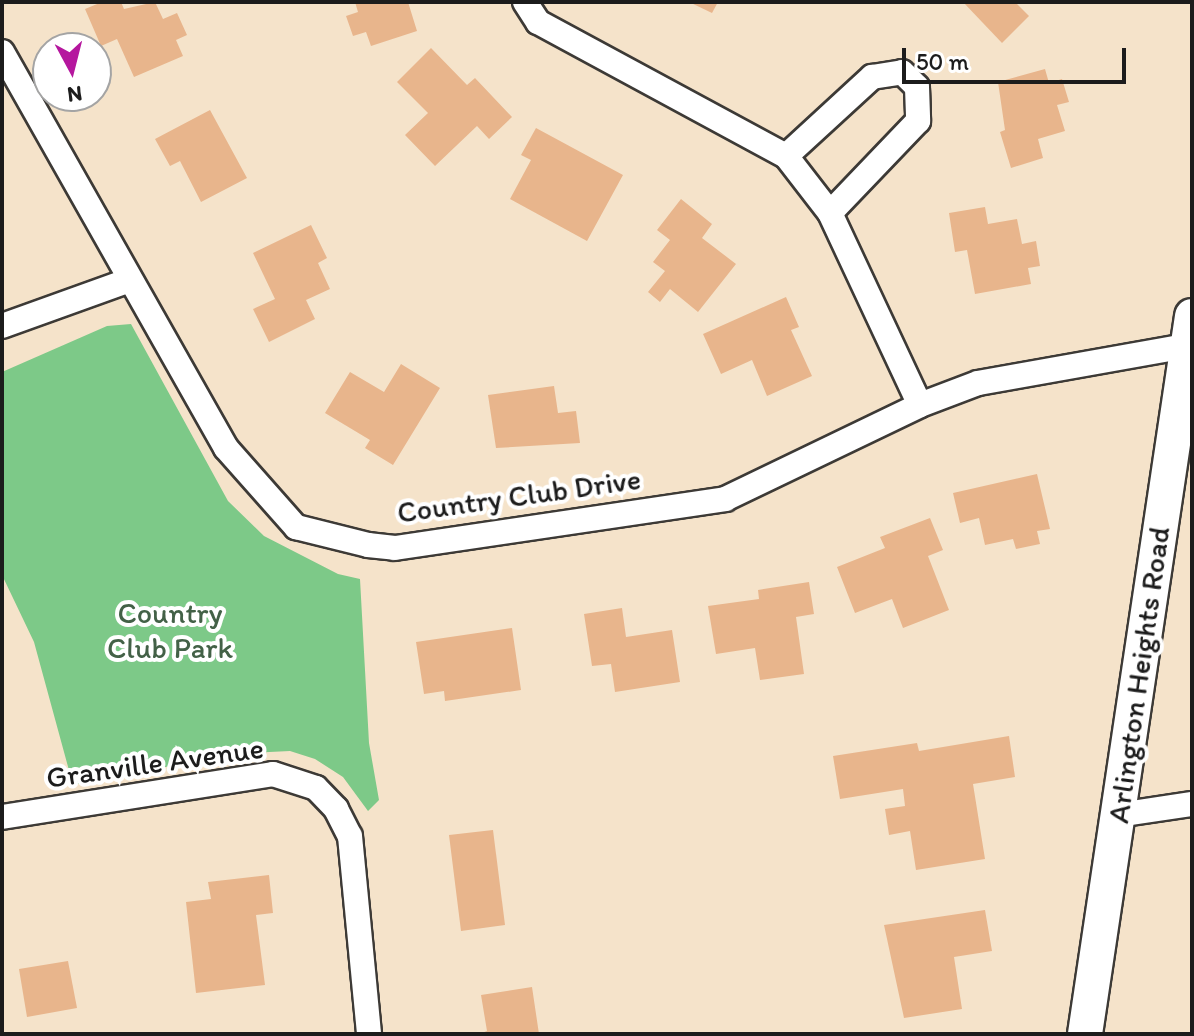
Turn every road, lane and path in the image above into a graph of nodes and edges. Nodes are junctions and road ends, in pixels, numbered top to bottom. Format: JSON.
{"nodes":[{"id":1,"x":525,"y":2,"type":"edge"},
{"id":2,"x":2,"y":52,"type":"edge"},
{"id":3,"x":786,"y":156,"type":"junction"},
{"id":4,"x":830,"y":213,"type":"junction"},
{"id":5,"x":127,"y":281,"type":"junction"},
{"id":6,"x":2,"y":326,"type":"edge"},
{"id":7,"x":1191,"y":336,"type":"edge"},
{"id":8,"x":920,"y":405,"type":"junction"},
{"id":9,"x":1192,"y":804,"type":"edge"},
{"id":10,"x":1118,"y":815,"type":"junction"},
{"id":11,"x":2,"y":817,"type":"edge"},
{"id":12,"x":369,"y":1034,"type":"edge"},
{"id":13,"x":1085,"y":1034,"type":"edge"}],
"edges":[{"from":1,"to":3,"type":"street"},
{"from":2,"to":5,"type":"street","name":"Country Club Drive"},
{"from":3,"to":4,"type":"street"},
{"from":3,"to":4,"type":"street"},
{"from":4,"to":8,"type":"street"},
{"from":5,"to":6,"type":"street"},
{"from":5,"to":8,"type":"street","name":"Country Club Drive"},
{"from":7,"to":8,"type":"street","name":"Country Club Drive"},
{"from":7,"to":10,"type":"street","name":"Arlington Heights Road"},
{"from":9,"to":10,"type":"street"},
{"from":10,"to":13,"type":"street","name":"Arlington Heights Road"},
{"from":11,"to":12,"type":"street","name":"Granville Avenue"}]}
